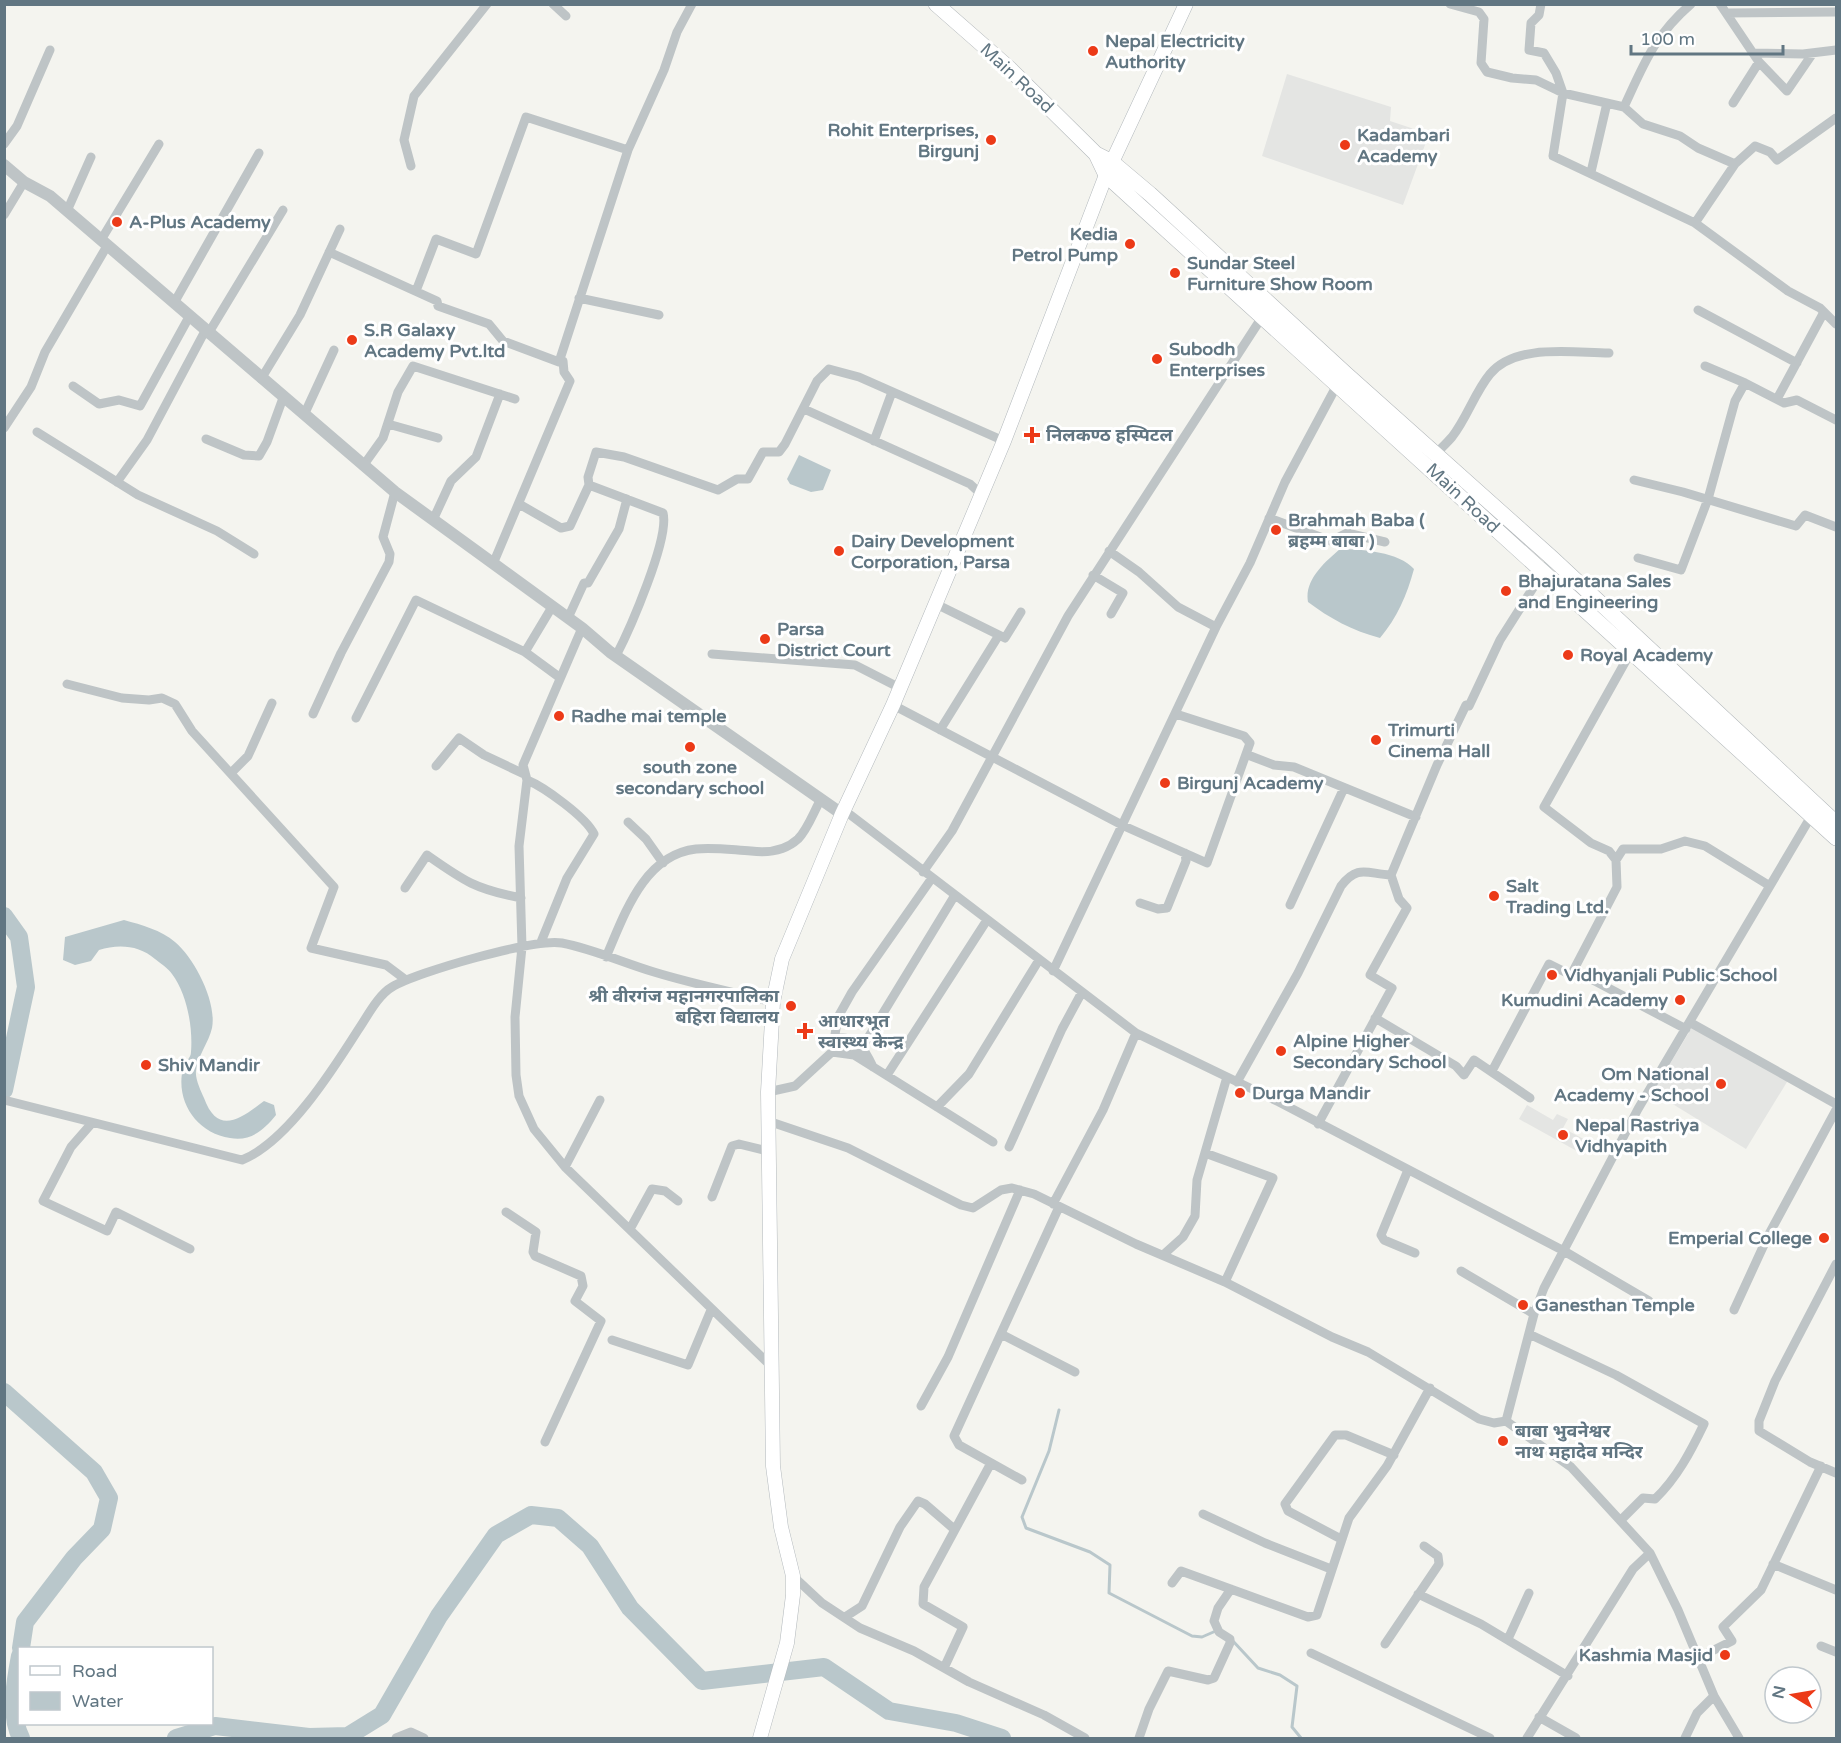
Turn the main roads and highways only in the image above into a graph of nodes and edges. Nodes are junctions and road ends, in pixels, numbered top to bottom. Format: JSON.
{"nodes":[{"id":1,"x":936,"y":4,"type":"edge"},
{"id":2,"x":1186,"y":4,"type":"edge"},
{"id":3,"x":1109,"y":169,"type":"junction"},
{"id":4,"x":1267,"y":310,"type":"junction"},
{"id":5,"x":1431,"y":459,"type":"junction"},
{"id":6,"x":1635,"y":645,"type":"junction"},
{"id":7,"x":1836,"y":833,"type":"edge"},
{"id":8,"x":760,"y":1738,"type":"edge"}],
"edges":[{"from":1,"to":3,"type":"main road","name":"Main Road"},
{"from":2,"to":3,"type":"main road"},
{"from":3,"to":4,"type":"main road","name":"Main Road"},
{"from":3,"to":8,"type":"main road"},
{"from":4,"to":5,"type":"main road","name":"Main Road"},
{"from":4,"to":5,"type":"main road","name":"Main Road"},
{"from":5,"to":6,"type":"main road","name":"Main Road"},
{"from":5,"to":6,"type":"main road","name":"Main Road"},
{"from":6,"to":7,"type":"main road","name":"Main Road"}]}
